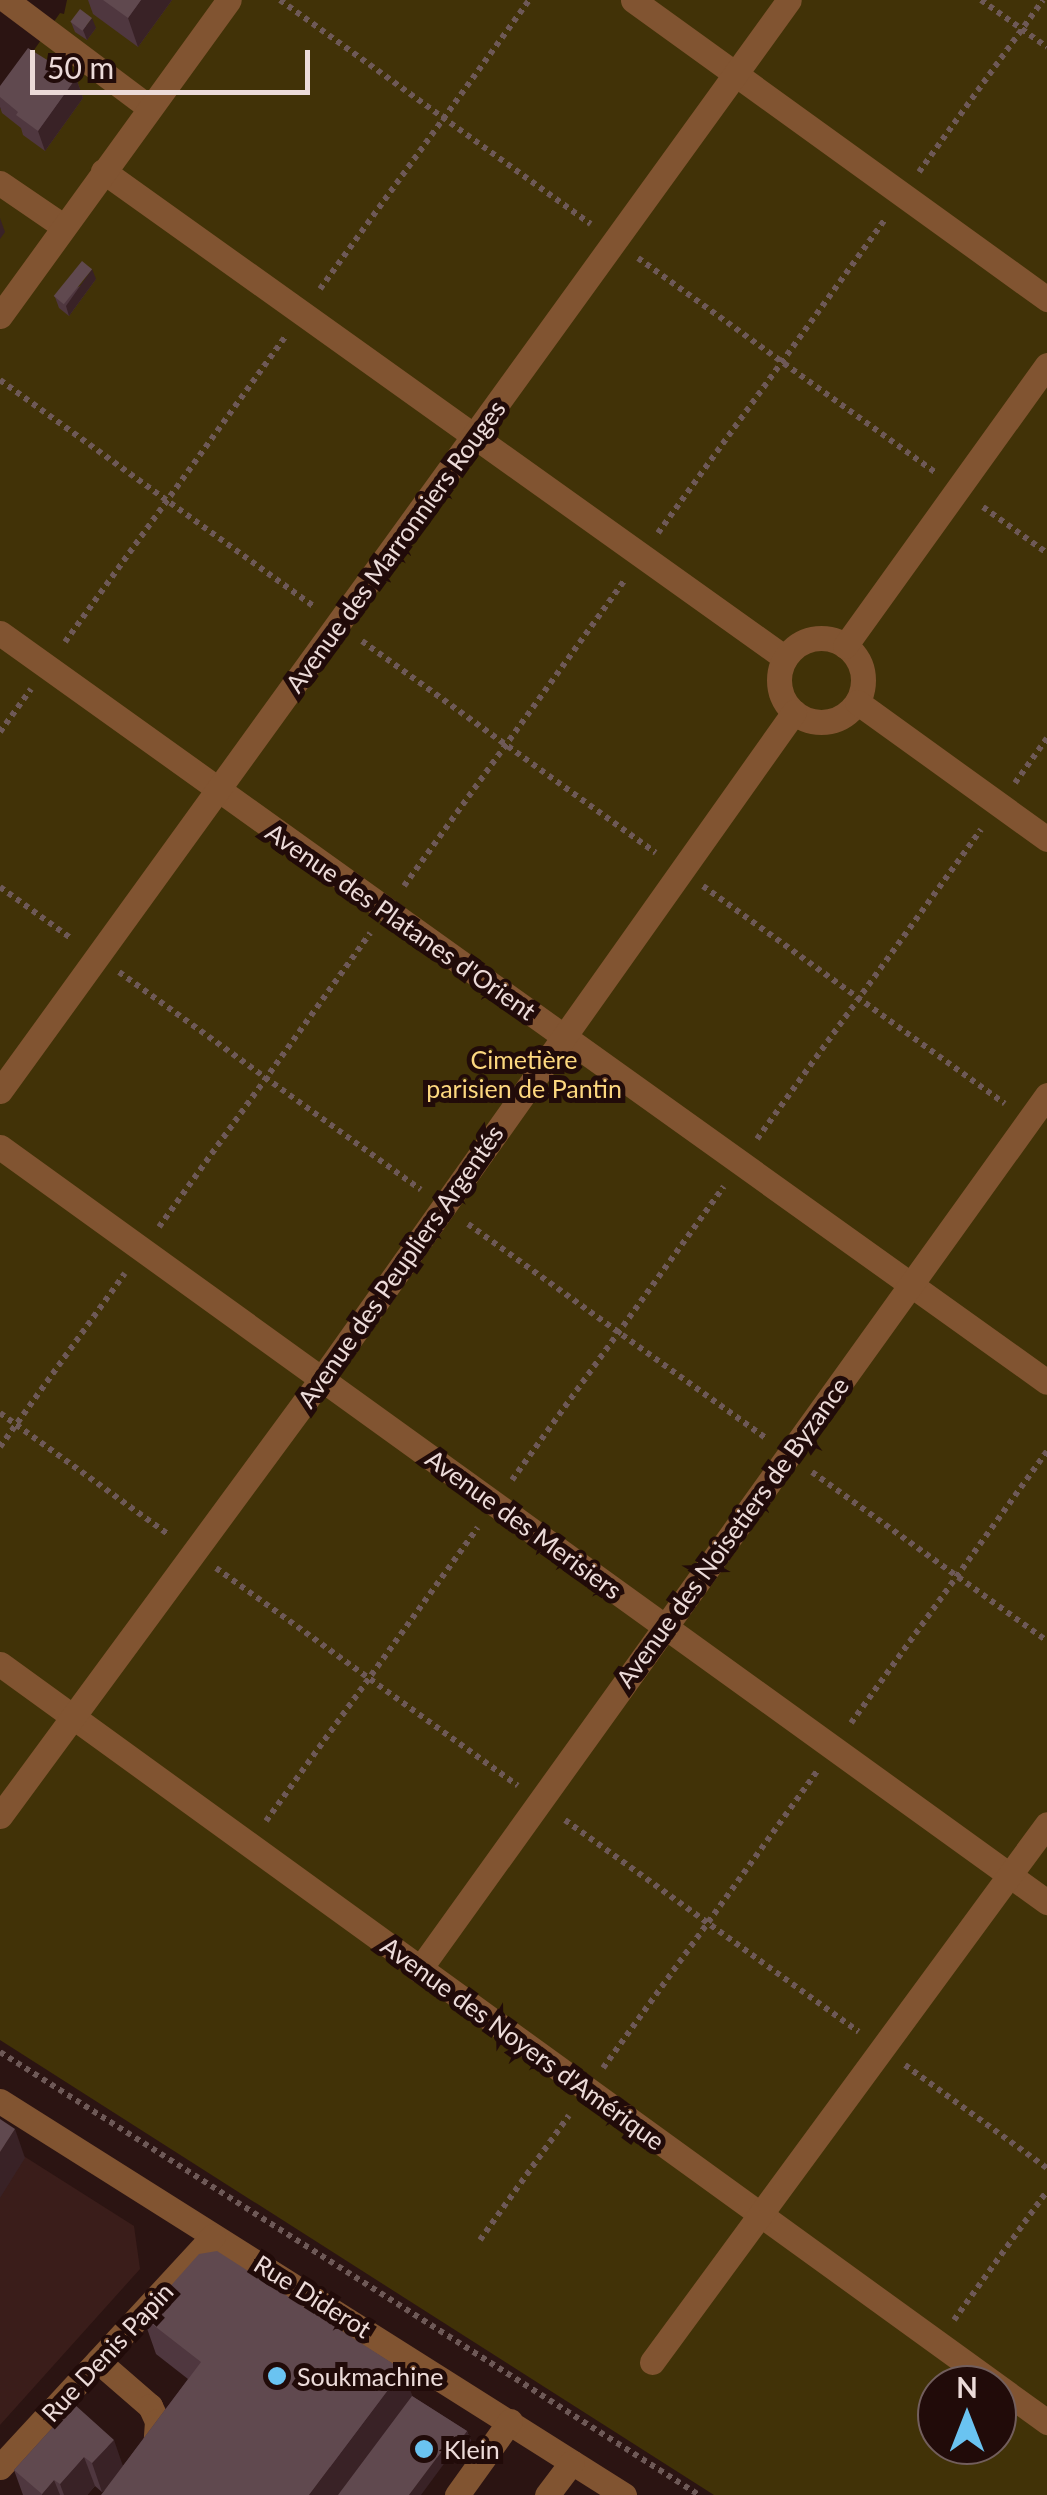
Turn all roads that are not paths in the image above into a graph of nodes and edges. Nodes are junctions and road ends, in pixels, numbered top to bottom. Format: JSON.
{"nodes":[{"id":1,"x":6,"y":0,"type":"edge"},
{"id":2,"x":229,"y":0,"type":"edge"},
{"id":3,"x":632,"y":0,"type":"edge"},
{"id":4,"x":789,"y":0,"type":"edge"},
{"id":5,"x":736,"y":75,"type":"junction"},
{"id":6,"x":150,"y":108,"type":"junction"},
{"id":7,"x":103,"y":171,"type":"junction"},
{"id":8,"x":0,"y":183,"type":"edge"},
{"id":9,"x":63,"y":226,"type":"junction"},
{"id":10,"x":1047,"y":299,"type":"edge"},
{"id":11,"x":0,"y":316,"type":"edge"},
{"id":12,"x":1047,"y":365,"type":"edge"},
{"id":13,"x":474,"y":436,"type":"junction"},
{"id":14,"x":0,"y":633,"type":"edge"},
{"id":15,"x":846,"y":646,"type":"junction"},
{"id":16,"x":785,"y":658,"type":"junction"},
{"id":17,"x":857,"y":702,"type":"junction"},
{"id":18,"x":794,"y":712,"type":"junction"},
{"id":19,"x":218,"y":791,"type":"junction"},
{"id":20,"x":1047,"y":839,"type":"edge"},
{"id":21,"x":563,"y":1035,"type":"junction"},
{"id":22,"x":0,"y":1092,"type":"edge"},
{"id":23,"x":1047,"y":1096,"type":"edge"},
{"id":24,"x":0,"y":1147,"type":"edge"},
{"id":25,"x":910,"y":1284,"type":"junction"},
{"id":26,"x":323,"y":1378,"type":"junction"},
{"id":27,"x":1047,"y":1382,"type":"edge"},
{"id":28,"x":664,"y":1627,"type":"junction"},
{"id":29,"x":0,"y":1664,"type":"edge"},
{"id":30,"x":74,"y":1717,"type":"junction"},
{"id":31,"x":0,"y":1816,"type":"edge"},
{"id":32,"x":1047,"y":1824,"type":"edge"},
{"id":33,"x":1010,"y":1875,"type":"junction"},
{"id":34,"x":1047,"y":1902,"type":"edge"},
{"id":35,"x":419,"y":1970,"type":"junction"},
{"id":36,"x":0,"y":2101,"type":"edge"},
{"id":37,"x":761,"y":2212,"type":"junction"},
{"id":38,"x":213,"y":2236,"type":"junction"},
{"id":39,"x":98,"y":2360,"type":"junction"},
{"id":40,"x":652,"y":2362,"type":"dead end"},
{"id":41,"x":510,"y":2421,"type":"junction"},
{"id":42,"x":1047,"y":2422,"type":"edge"},
{"id":43,"x":572,"y":2462,"type":"junction"},
{"id":44,"x":0,"y":2467,"type":"edge"},
{"id":45,"x":120,"y":2495,"type":"edge"},
{"id":46,"x":457,"y":2495,"type":"edge"},
{"id":47,"x":547,"y":2495,"type":"edge"},
{"id":48,"x":624,"y":2495,"type":"edge"}],
"edges":[{"from":1,"to":6,"type":"street"},
{"from":2,"to":6,"type":"street"},
{"from":3,"to":5,"type":"street"},
{"from":4,"to":5,"type":"street","name":"Avenue des Marronniers Rouges"},
{"from":5,"to":10,"type":"street"},
{"from":5,"to":13,"type":"street","name":"Avenue des Marronniers Rouges"},
{"from":6,"to":7,"type":"street"},
{"from":7,"to":9,"type":"street"},
{"from":7,"to":13,"type":"street"},
{"from":8,"to":9,"type":"street"},
{"from":9,"to":11,"type":"street"},
{"from":12,"to":15,"type":"street"},
{"from":13,"to":16,"type":"street"},
{"from":13,"to":19,"type":"street","name":"Avenue des Marronniers Rouges"},
{"from":14,"to":19,"type":"street","name":"Avenue des Platanes d'Orient"},
{"from":15,"to":16,"type":"street"},
{"from":15,"to":17,"type":"street"},
{"from":16,"to":18,"type":"street"},
{"from":17,"to":18,"type":"street"},
{"from":17,"to":20,"type":"street"},
{"from":18,"to":21,"type":"street","name":"Avenue des Peupliers Argentés"},
{"from":19,"to":21,"type":"street","name":"Avenue des Platanes d'Orient"},
{"from":19,"to":22,"type":"street","name":"Avenue des Marronniers Rouges"},
{"from":21,"to":25,"type":"street","name":"Avenue des Platanes d'Orient"},
{"from":21,"to":26,"type":"street","name":"Avenue des Peupliers Argentés"},
{"from":23,"to":25,"type":"street","name":"Avenue des Noisetiers de Byzance"},
{"from":24,"to":26,"type":"street","name":"Avenue des Merisiers"},
{"from":25,"to":27,"type":"street","name":"Avenue des Platanes d'Orient"},
{"from":25,"to":28,"type":"street","name":"Avenue des Noisetiers de Byzance"},
{"from":26,"to":28,"type":"street","name":"Avenue des Merisiers"},
{"from":26,"to":30,"type":"street","name":"Avenue des Peupliers Argentés"},
{"from":28,"to":33,"type":"street","name":"Avenue des Merisiers"},
{"from":28,"to":35,"type":"street","name":"Avenue des Noisetiers de Byzance"},
{"from":29,"to":30,"type":"street","name":"Avenue des Noyers d'Amérique"},
{"from":30,"to":31,"type":"street","name":"Avenue des Peupliers Argentés"},
{"from":30,"to":35,"type":"street","name":"Avenue des Noyers d'Amérique"},
{"from":32,"to":33,"type":"street"},
{"from":33,"to":34,"type":"street","name":"Avenue des Merisiers"},
{"from":33,"to":37,"type":"street"},
{"from":35,"to":37,"type":"street","name":"Avenue des Noyers d'Amérique"},
{"from":36,"to":38,"type":"street","name":"Rue Diderot"},
{"from":37,"to":40,"type":"street"},
{"from":37,"to":42,"type":"street","name":"Avenue des Noyers d'Amérique"},
{"from":38,"to":39,"type":"street","name":"Rue Denis Papin"},
{"from":38,"to":41,"type":"street","name":"Rue Diderot"},
{"from":39,"to":44,"type":"street","name":"Rue Denis Papin"},
{"from":39,"to":45,"type":"street"},
{"from":41,"to":43,"type":"street","name":"Rue Diderot"},
{"from":41,"to":46,"type":"street"},
{"from":43,"to":47,"type":"street"},
{"from":43,"to":48,"type":"street","name":"Rue Diderot"}]}
